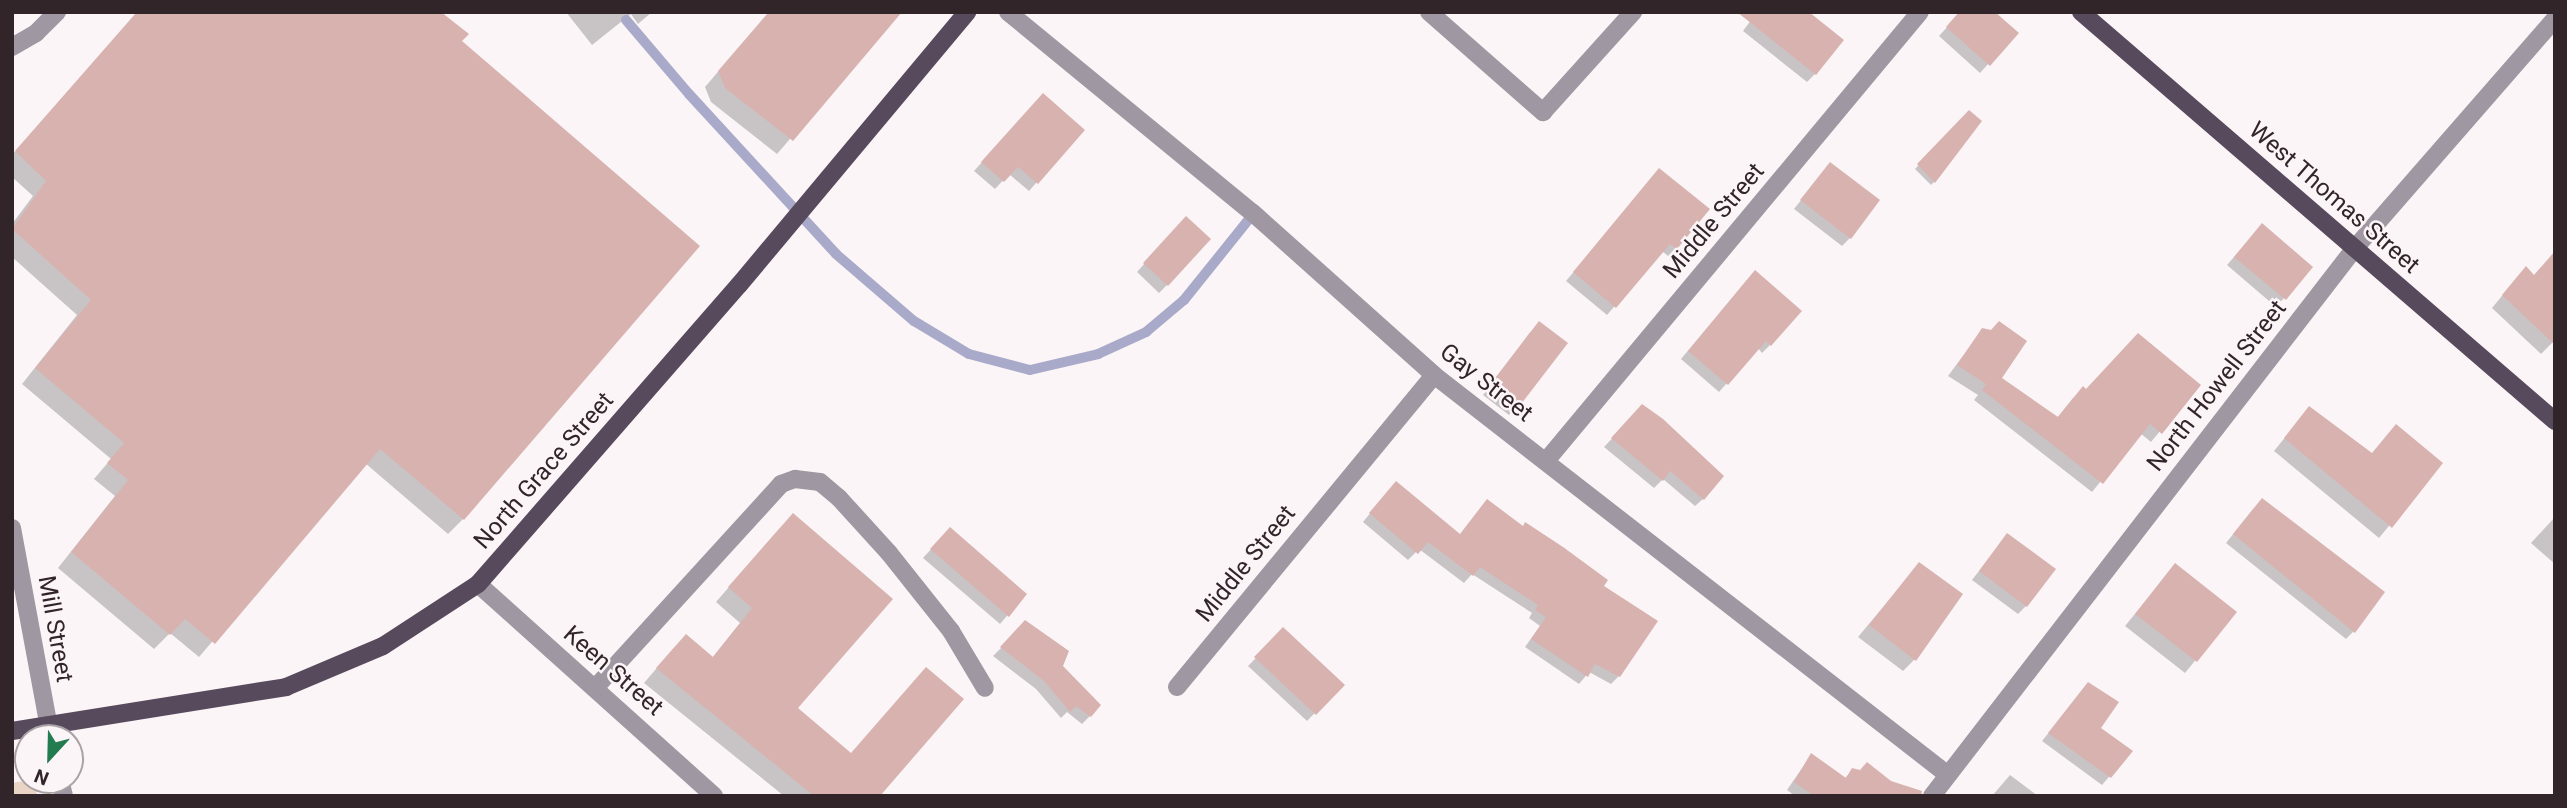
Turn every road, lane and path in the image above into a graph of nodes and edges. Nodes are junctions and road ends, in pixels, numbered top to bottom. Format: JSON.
{"nodes":[{"id":1,"x":57,"y":12,"type":"edge"},
{"id":2,"x":967,"y":12,"type":"edge"},
{"id":3,"x":1008,"y":12,"type":"edge"},
{"id":4,"x":1429,"y":12,"type":"edge"},
{"id":5,"x":1633,"y":12,"type":"edge"},
{"id":6,"x":1920,"y":12,"type":"edge"},
{"id":7,"x":2081,"y":12,"type":"edge"},
{"id":8,"x":1450,"y":19,"type":"edge"},
{"id":9,"x":2555,"y":19,"type":"edge"},
{"id":10,"x":12,"y":47,"type":"edge"},
{"id":11,"x":2354,"y":248,"type":"junction"},
{"id":12,"x":1434,"y":375,"type":"junction"},
{"id":13,"x":2555,"y":421,"type":"edge"},
{"id":14,"x":1546,"y":461,"type":"junction"},
{"id":15,"x":12,"y":528,"type":"edge"},
{"id":16,"x":478,"y":584,"type":"junction"},
{"id":17,"x":1177,"y":687,"type":"dead end"},
{"id":18,"x":595,"y":688,"type":"junction"},
{"id":19,"x":985,"y":688,"type":"dead end"},
{"id":20,"x":49,"y":724,"type":"edge"},
{"id":21,"x":84,"y":725,"type":"edge"},
{"id":22,"x":1948,"y":775,"type":"junction"},
{"id":23,"x":714,"y":796,"type":"edge"},
{"id":24,"x":1932,"y":796,"type":"edge"}],
"edges":[{"from":1,"to":10,"type":"street"},
{"from":2,"to":16,"type":"main road","name":"North Grace Street"},
{"from":3,"to":12,"type":"street","name":"Gay Street"},
{"from":4,"to":8,"type":"street"},
{"from":5,"to":8,"type":"street"},
{"from":6,"to":14,"type":"street","name":"Middle Street"},
{"from":7,"to":11,"type":"main road","name":"West Thomas Street"},
{"from":9,"to":11,"type":"street","name":"North Howell Street"},
{"from":11,"to":13,"type":"main road","name":"West Thomas Street"},
{"from":11,"to":22,"type":"street","name":"North Howell Street"},
{"from":12,"to":14,"type":"street","name":"Gay Street"},
{"from":12,"to":17,"type":"street","name":"Middle Street"},
{"from":14,"to":22,"type":"street","name":"Gay Street"},
{"from":15,"to":20,"type":"street","name":"Mill Street"},
{"from":16,"to":18,"type":"street","name":"Keen Street"},
{"from":16,"to":21,"type":"main road","name":"North Grace Street"},
{"from":18,"to":19,"type":"street"},
{"from":18,"to":23,"type":"street","name":"Keen Street"},
{"from":22,"to":24,"type":"street","name":"North Howell Street"}]}
